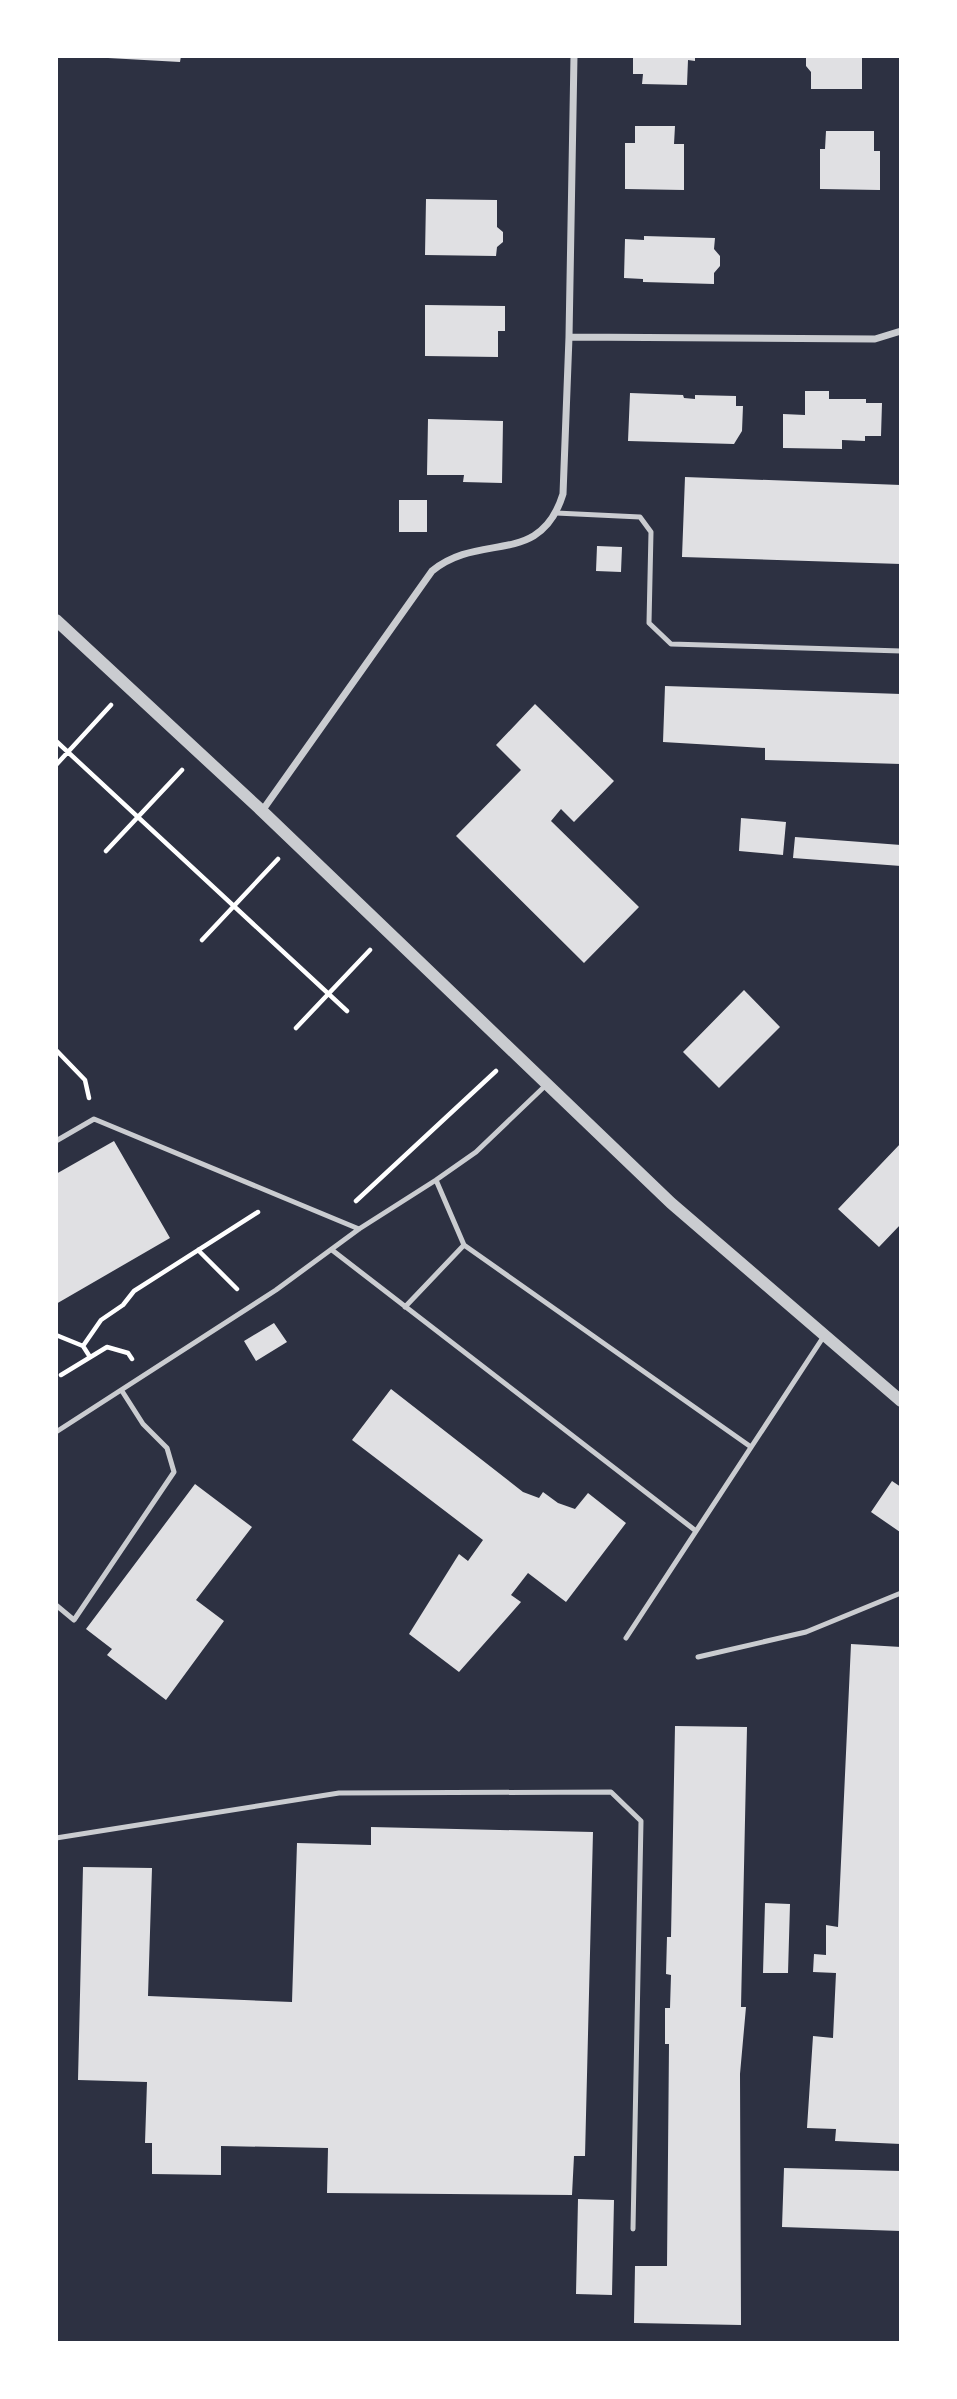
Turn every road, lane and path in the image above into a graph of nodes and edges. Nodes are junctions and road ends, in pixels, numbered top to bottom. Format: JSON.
{"nodes":[{"id":1,"x":573,"y":56,"type":"edge"},
{"id":2,"x":901,"y":331,"type":"edge"},
{"id":3,"x":569,"y":337,"type":"junction"},
{"id":4,"x":556,"y":513,"type":"junction"},
{"id":5,"x":56,"y":620,"type":"edge"},
{"id":6,"x":901,"y":651,"type":"edge"},
{"id":7,"x":111,"y":704,"type":"dead end"},
{"id":8,"x":56,"y":741,"type":"edge"},
{"id":9,"x":68,"y":752,"type":"junction"},
{"id":10,"x":56,"y":765,"type":"edge"},
{"id":11,"x":183,"y":769,"type":"dead end"},
{"id":12,"x":262,"y":811,"type":"junction"},
{"id":13,"x":138,"y":817,"type":"junction"},
{"id":14,"x":293,"y":841,"type":"junction"},
{"id":15,"x":106,"y":851,"type":"dead end"},
{"id":16,"x":233,"y":906,"type":"junction"},
{"id":17,"x":202,"y":940,"type":"dead end"},
{"id":18,"x":370,"y":950,"type":"dead end"},
{"id":19,"x":328,"y":995,"type":"junction"},
{"id":20,"x":347,"y":1011,"type":"dead end"},
{"id":21,"x":296,"y":1028,"type":"dead end"},
{"id":22,"x":56,"y":1050,"type":"edge"},
{"id":23,"x":496,"y":1071,"type":"dead end"},
{"id":24,"x":545,"y":1086,"type":"junction"},
{"id":25,"x":94,"y":1119,"type":"junction"},
{"id":26,"x":56,"y":1141,"type":"edge"},
{"id":27,"x":436,"y":1180,"type":"junction"},
{"id":28,"x":282,"y":1197,"type":"junction"},
{"id":29,"x":336,"y":1220,"type":"junction"},
{"id":30,"x":359,"y":1229,"type":"junction"},
{"id":31,"x":464,"y":1245,"type":"junction"},
{"id":32,"x":198,"y":1250,"type":"junction"},
{"id":33,"x":331,"y":1250,"type":"junction"},
{"id":34,"x":248,"y":1281,"type":"dead end"},
{"id":35,"x":405,"y":1307,"type":"junction"},
{"id":36,"x":56,"y":1335,"type":"edge"},
{"id":37,"x":824,"y":1336,"type":"junction"},
{"id":38,"x":83,"y":1346,"type":"junction"},
{"id":39,"x":90,"y":1357,"type":"junction"},
{"id":40,"x":61,"y":1375,"type":"dead end"},
{"id":41,"x":143,"y":1377,"type":"junction"},
{"id":42,"x":122,"y":1391,"type":"junction"},
{"id":43,"x":901,"y":1401,"type":"edge"},
{"id":44,"x":56,"y":1432,"type":"edge"},
{"id":45,"x":751,"y":1447,"type":"junction"},
{"id":46,"x":696,"y":1531,"type":"junction"},
{"id":47,"x":901,"y":1593,"type":"edge"},
{"id":48,"x":56,"y":1605,"type":"edge"},
{"id":49,"x":626,"y":1638,"type":"dead end"},
{"id":50,"x":698,"y":1657,"type":"dead end"},
{"id":51,"x":56,"y":1839,"type":"edge"},
{"id":52,"x":633,"y":2229,"type":"dead end"}],
"edges":[{"from":1,"to":3,"type":"street"},
{"from":2,"to":3,"type":"street"},
{"from":3,"to":4,"type":"street"},
{"from":4,"to":6,"type":"lane"},
{"from":4,"to":12,"type":"street"},
{"from":5,"to":12,"type":"street"},
{"from":7,"to":9,"type":"path"},
{"from":8,"to":9,"type":"path"},
{"from":9,"to":10,"type":"path"},
{"from":9,"to":13,"type":"path"},
{"from":11,"to":13,"type":"path"},
{"from":12,"to":14,"type":"street"},
{"from":13,"to":15,"type":"path"},
{"from":13,"to":16,"type":"path"},
{"from":14,"to":16,"type":"path"},
{"from":14,"to":24,"type":"street"},
{"from":16,"to":17,"type":"path"},
{"from":16,"to":19,"type":"path"},
{"from":18,"to":19,"type":"path"},
{"from":19,"to":20,"type":"path"},
{"from":19,"to":21,"type":"path"},
{"from":22,"to":25,"type":"path"},
{"from":23,"to":29,"type":"path"},
{"from":24,"to":27,"type":"lane"},
{"from":24,"to":37,"type":"street"},
{"from":25,"to":26,"type":"lane"},
{"from":25,"to":28,"type":"lane"},
{"from":27,"to":30,"type":"lane"},
{"from":27,"to":31,"type":"lane"},
{"from":28,"to":29,"type":"lane"},
{"from":28,"to":32,"type":"path"},
{"from":29,"to":30,"type":"lane"},
{"from":30,"to":33,"type":"lane"},
{"from":31,"to":35,"type":"lane"},
{"from":31,"to":45,"type":"lane"},
{"from":32,"to":34,"type":"path"},
{"from":32,"to":38,"type":"path"},
{"from":33,"to":35,"type":"lane"},
{"from":33,"to":41,"type":"lane"},
{"from":35,"to":46,"type":"lane"},
{"from":36,"to":38,"type":"path"},
{"from":37,"to":43,"type":"street"},
{"from":37,"to":45,"type":"lane"},
{"from":38,"to":39,"type":"path"},
{"from":39,"to":40,"type":"path"},
{"from":39,"to":41,"type":"path"},
{"from":41,"to":42,"type":"lane"},
{"from":42,"to":44,"type":"lane"},
{"from":42,"to":48,"type":"lane"},
{"from":45,"to":46,"type":"lane"},
{"from":46,"to":49,"type":"lane"},
{"from":47,"to":50,"type":"lane"},
{"from":51,"to":52,"type":"lane"}]}
